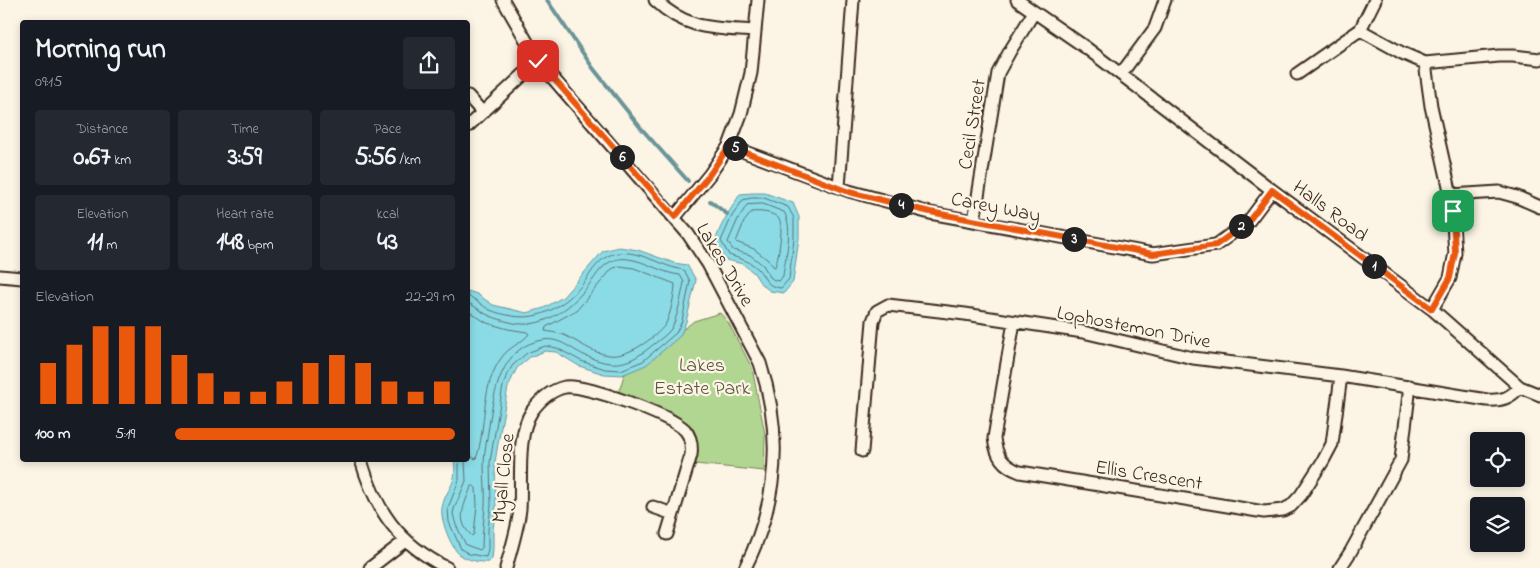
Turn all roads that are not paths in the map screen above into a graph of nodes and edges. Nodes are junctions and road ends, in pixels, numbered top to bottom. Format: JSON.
{"nodes":[{"id":1,"x":503,"y":0,"type":"edge"},
{"id":2,"x":655,"y":0,"type":"edge"},
{"id":3,"x":758,"y":0,"type":"edge"},
{"id":4,"x":853,"y":0,"type":"edge"},
{"id":5,"x":1017,"y":0,"type":"edge"},
{"id":6,"x":1165,"y":0,"type":"edge"},
{"id":7,"x":1375,"y":0,"type":"edge"},
{"id":8,"x":1034,"y":12,"type":"junction"},
{"id":9,"x":1360,"y":30,"type":"junction"},
{"id":10,"x":754,"y":31,"type":"junction"},
{"id":11,"x":1540,"y":59,"type":"edge"},
{"id":12,"x":538,"y":61,"type":"junction"},
{"id":13,"x":1425,"y":63,"type":"junction"},
{"id":14,"x":1121,"y":74,"type":"junction"},
{"id":15,"x":1297,"y":74,"type":"dead end"},
{"id":16,"x":470,"y":98,"type":"edge"},
{"id":17,"x":482,"y":112,"type":"junction"},
{"id":18,"x":470,"y":124,"type":"edge"},
{"id":19,"x":729,"y":146,"type":"junction"},
{"id":20,"x":839,"y":187,"type":"junction"},
{"id":21,"x":1272,"y":190,"type":"junction"},
{"id":22,"x":1451,"y":195,"type":"junction"},
{"id":23,"x":1540,"y":207,"type":"edge"},
{"id":24,"x":675,"y":217,"type":"junction"},
{"id":25,"x":974,"y":221,"type":"junction"},
{"id":26,"x":0,"y":276,"type":"edge"},
{"id":27,"x":20,"y":278,"type":"edge"},
{"id":28,"x":1432,"y":309,"type":"junction"},
{"id":29,"x":1014,"y":322,"type":"junction"},
{"id":30,"x":1341,"y":376,"type":"junction"},
{"id":31,"x":1410,"y":386,"type":"junction"},
{"id":32,"x":1520,"y":387,"type":"junction"},
{"id":33,"x":1540,"y":395,"type":"edge"},
{"id":34,"x":862,"y":451,"type":"dead end"},
{"id":35,"x":362,"y":462,"type":"edge"},
{"id":36,"x":653,"y":508,"type":"dead end"},
{"id":37,"x":673,"y":514,"type":"junction"},
{"id":38,"x":666,"y":534,"type":"dead end"},
{"id":39,"x":405,"y":541,"type":"junction"},
{"id":40,"x":370,"y":568,"type":"edge"},
{"id":41,"x":447,"y":568,"type":"edge"},
{"id":42,"x":506,"y":568,"type":"edge"},
{"id":43,"x":745,"y":568,"type":"edge"},
{"id":44,"x":1340,"y":568,"type":"edge"}],
"edges":[{"from":1,"to":12,"type":"street","name":"Lakes Drive"},
{"from":2,"to":10,"type":"street"},
{"from":3,"to":10,"type":"street"},
{"from":4,"to":20,"type":"street"},
{"from":5,"to":8,"type":"street","name":"Halls Road"},
{"from":6,"to":14,"type":"street"},
{"from":7,"to":9,"type":"street"},
{"from":8,"to":14,"type":"street","name":"Halls Road"},
{"from":8,"to":25,"type":"street","name":"Cecil Street"},
{"from":9,"to":13,"type":"street"},
{"from":9,"to":15,"type":"street"},
{"from":10,"to":19,"type":"street"},
{"from":11,"to":13,"type":"street"},
{"from":12,"to":17,"type":"street"},
{"from":12,"to":24,"type":"street","name":"Lakes Drive"},
{"from":13,"to":22,"type":"street"},
{"from":14,"to":21,"type":"street","name":"Halls Road"},
{"from":16,"to":17,"type":"street"},
{"from":17,"to":18,"type":"street"},
{"from":19,"to":20,"type":"street","name":"Carey Way"},
{"from":19,"to":24,"type":"street"},
{"from":20,"to":25,"type":"street","name":"Carey Way"},
{"from":21,"to":25,"type":"street","name":"Carey Way"},
{"from":21,"to":28,"type":"street","name":"Halls Road"},
{"from":22,"to":23,"type":"street"},
{"from":22,"to":28,"type":"street"},
{"from":24,"to":43,"type":"street","name":"Lakes Drive"},
{"from":26,"to":27,"type":"street"},
{"from":28,"to":32,"type":"street","name":"Halls Road"},
{"from":29,"to":30,"type":"street","name":"Lophostemon Drive"},
{"from":29,"to":30,"type":"street","name":"Ellis Crescent"},
{"from":29,"to":34,"type":"street","name":"Lophostemon Drive"},
{"from":30,"to":31,"type":"street","name":"Lophostemon Drive"},
{"from":31,"to":32,"type":"street","name":"Lophostemon Drive"},
{"from":31,"to":44,"type":"street"},
{"from":32,"to":33,"type":"street","name":"Halls Road"},
{"from":35,"to":39,"type":"street"},
{"from":36,"to":37,"type":"street"},
{"from":37,"to":38,"type":"street","name":"Myall Close"},
{"from":37,"to":42,"type":"street","name":"Myall Close"},
{"from":39,"to":40,"type":"street"},
{"from":39,"to":41,"type":"street"}]}
